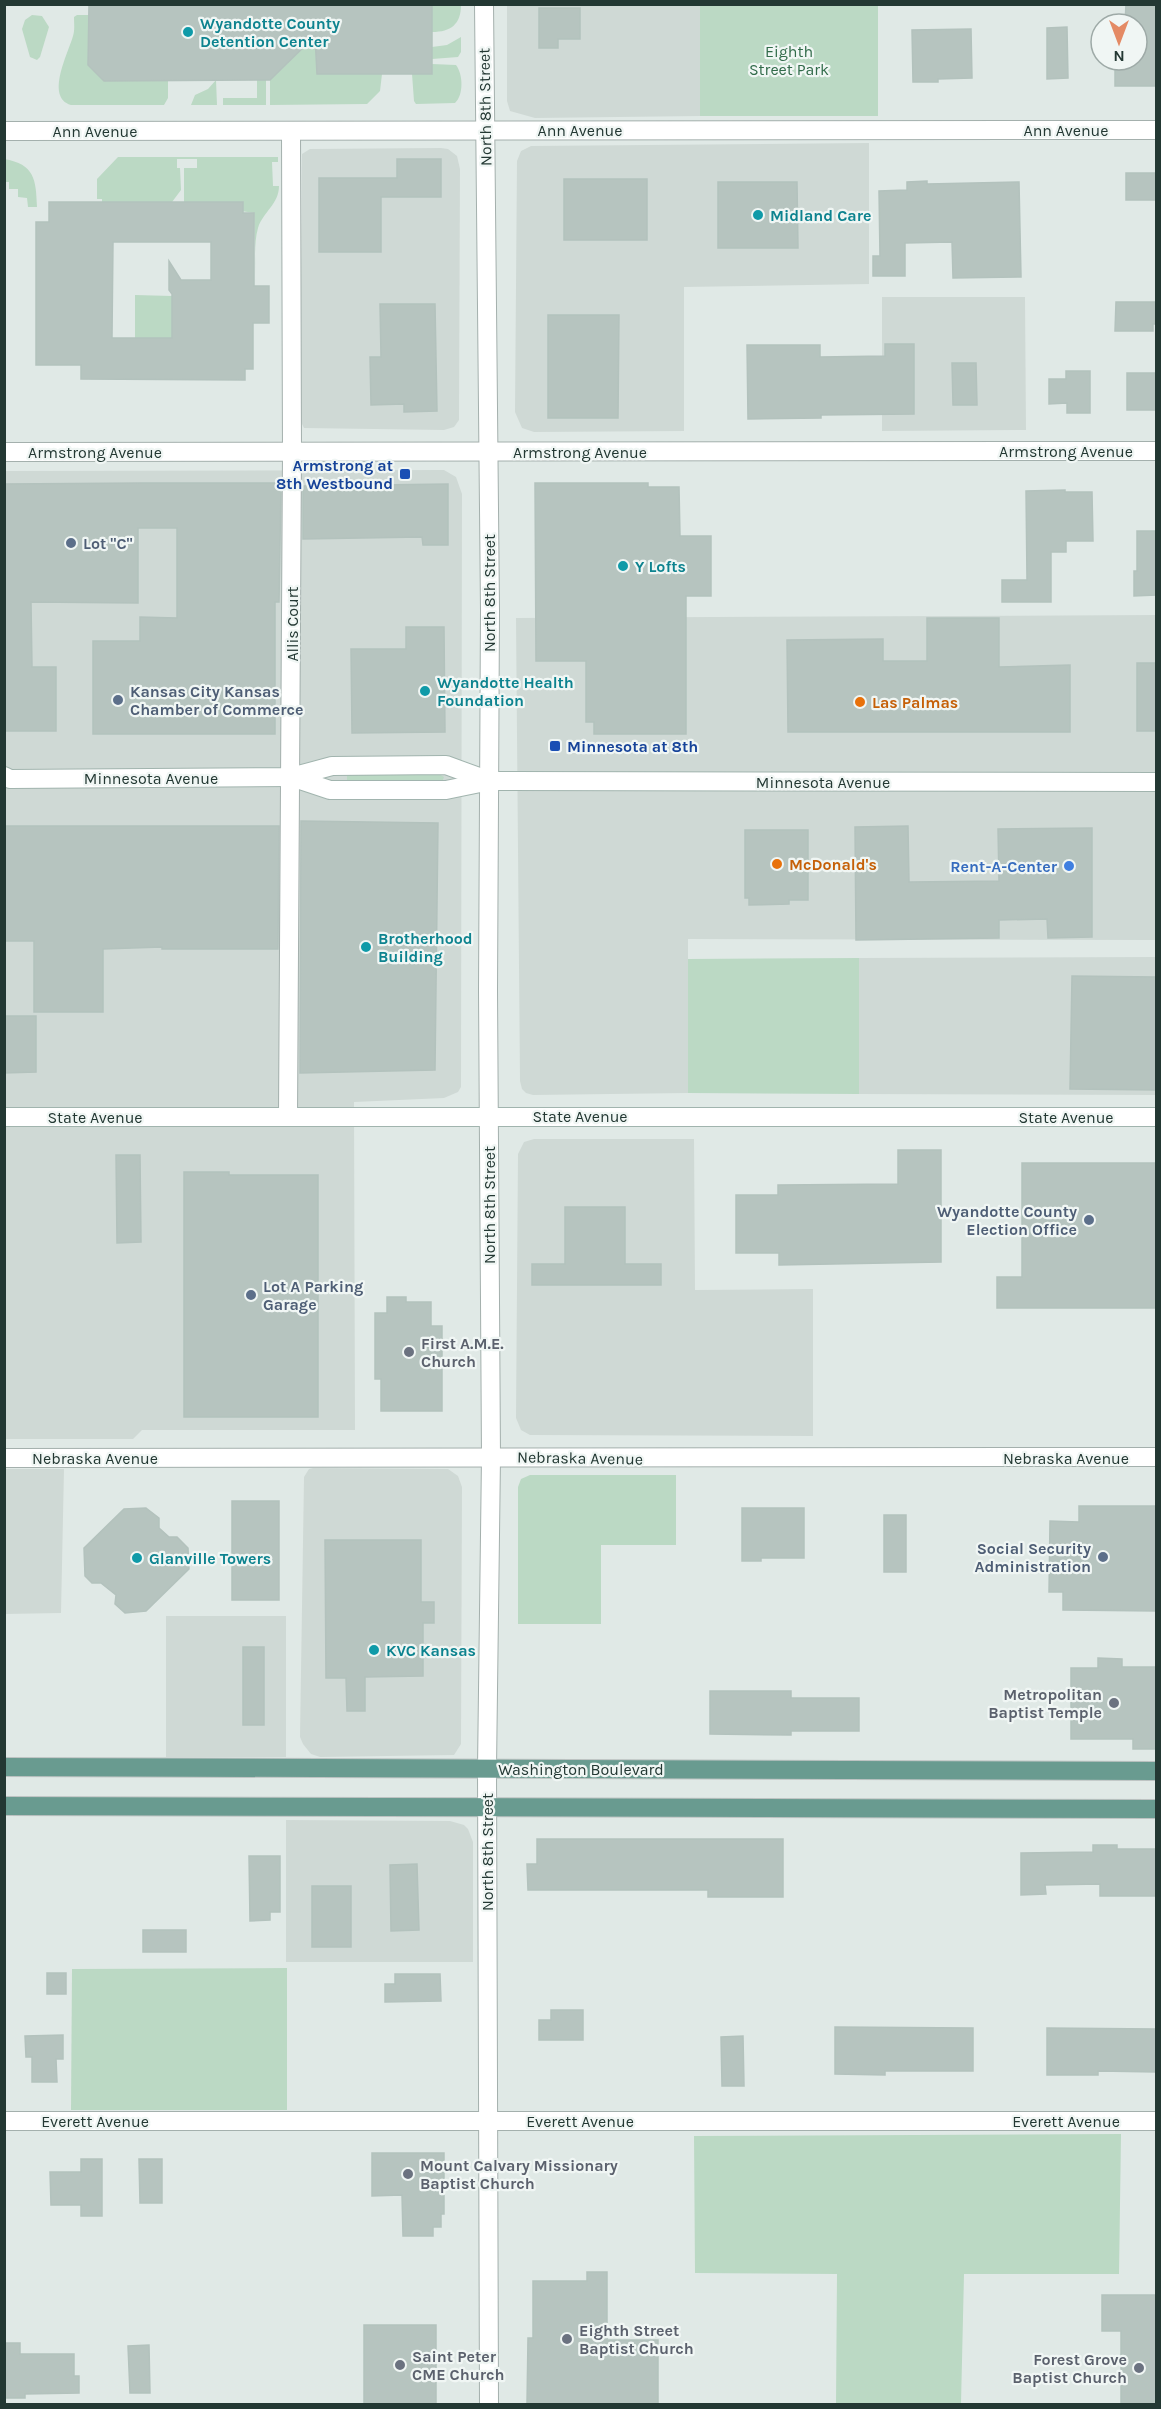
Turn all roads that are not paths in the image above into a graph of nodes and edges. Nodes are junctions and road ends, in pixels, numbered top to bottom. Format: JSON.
{"nodes":[{"id":1,"x":484,"y":4,"type":"edge"},
{"id":2,"x":1156,"y":130,"type":"edge"},
{"id":3,"x":4,"y":131,"type":"edge"},
{"id":4,"x":291,"y":131,"type":"junction"},
{"id":5,"x":486,"y":131,"type":"junction"},
{"id":6,"x":1156,"y":451,"type":"edge"},
{"id":7,"x":4,"y":452,"type":"edge"},
{"id":8,"x":292,"y":452,"type":"junction"},
{"id":9,"x":488,"y":452,"type":"junction"},
{"id":10,"x":291,"y":777,"type":"junction"},
{"id":11,"x":6,"y":779,"type":"edge"},
{"id":12,"x":490,"y":782,"type":"junction"},
{"id":13,"x":1156,"y":782,"type":"edge"},
{"id":14,"x":489,"y":1116,"type":"junction"},
{"id":15,"x":4,"y":1117,"type":"edge"},
{"id":16,"x":288,"y":1117,"type":"junction"},
{"id":17,"x":1156,"y":1117,"type":"edge"},
{"id":18,"x":491,"y":1457,"type":"junction"},
{"id":19,"x":1156,"y":1457,"type":"edge"},
{"id":20,"x":4,"y":1458,"type":"edge"},
{"id":21,"x":4,"y":1767,"type":"edge"},
{"id":22,"x":487,"y":1768,"type":"junction"},
{"id":23,"x":1156,"y":1771,"type":"edge"},
{"id":24,"x":4,"y":1806,"type":"edge"},
{"id":25,"x":487,"y":1806,"type":"junction"},
{"id":26,"x":1156,"y":1809,"type":"edge"},
{"id":27,"x":489,"y":2120,"type":"junction"},
{"id":28,"x":4,"y":2121,"type":"edge"},
{"id":29,"x":1156,"y":2121,"type":"edge"},
{"id":30,"x":489,"y":2404,"type":"edge"}],
"edges":[{"from":1,"to":5,"type":"street","name":"North 8th Street"},
{"from":2,"to":5,"type":"street","name":"Ann Avenue"},
{"from":3,"to":4,"type":"street","name":"Ann Avenue"},
{"from":4,"to":5,"type":"street","name":"Ann Avenue"},
{"from":4,"to":8,"type":"street","name":"Allis Court"},
{"from":5,"to":9,"type":"street","name":"North 8th Street"},
{"from":6,"to":9,"type":"street","name":"Armstrong Avenue"},
{"from":7,"to":8,"type":"street","name":"Armstrong Avenue"},
{"from":8,"to":9,"type":"street","name":"Armstrong Avenue"},
{"from":8,"to":10,"type":"street","name":"Allis Court"},
{"from":9,"to":12,"type":"street","name":"North 8th Street"},
{"from":10,"to":11,"type":"street","name":"Minnesota Avenue"},
{"from":10,"to":12,"type":"street","name":"Minnesota Avenue"},
{"from":10,"to":12,"type":"street","name":"Minnesota Avenue"},
{"from":10,"to":16,"type":"street","name":"Allis Court"},
{"from":12,"to":13,"type":"street","name":"Minnesota Avenue"},
{"from":12,"to":14,"type":"street","name":"North 8th Street"},
{"from":14,"to":16,"type":"street","name":"State Avenue"},
{"from":14,"to":17,"type":"street","name":"State Avenue"},
{"from":14,"to":18,"type":"street","name":"North 8th Street"},
{"from":15,"to":16,"type":"street","name":"State Avenue"},
{"from":18,"to":19,"type":"street","name":"Nebraska Avenue"},
{"from":18,"to":20,"type":"street","name":"Nebraska Avenue"},
{"from":18,"to":22,"type":"street","name":"North 8th Street"},
{"from":21,"to":22,"type":"main road","name":"Washington Boulevard"},
{"from":22,"to":23,"type":"main road","name":"Washington Boulevard"},
{"from":22,"to":25,"type":"street","name":"North 8th Street"},
{"from":24,"to":25,"type":"main road"},
{"from":25,"to":26,"type":"main road"},
{"from":25,"to":27,"type":"street","name":"North 8th Street"},
{"from":27,"to":28,"type":"street","name":"Everett Avenue"},
{"from":27,"to":29,"type":"street","name":"Everett Avenue"},
{"from":27,"to":30,"type":"street","name":"North 8th Street"}]}
